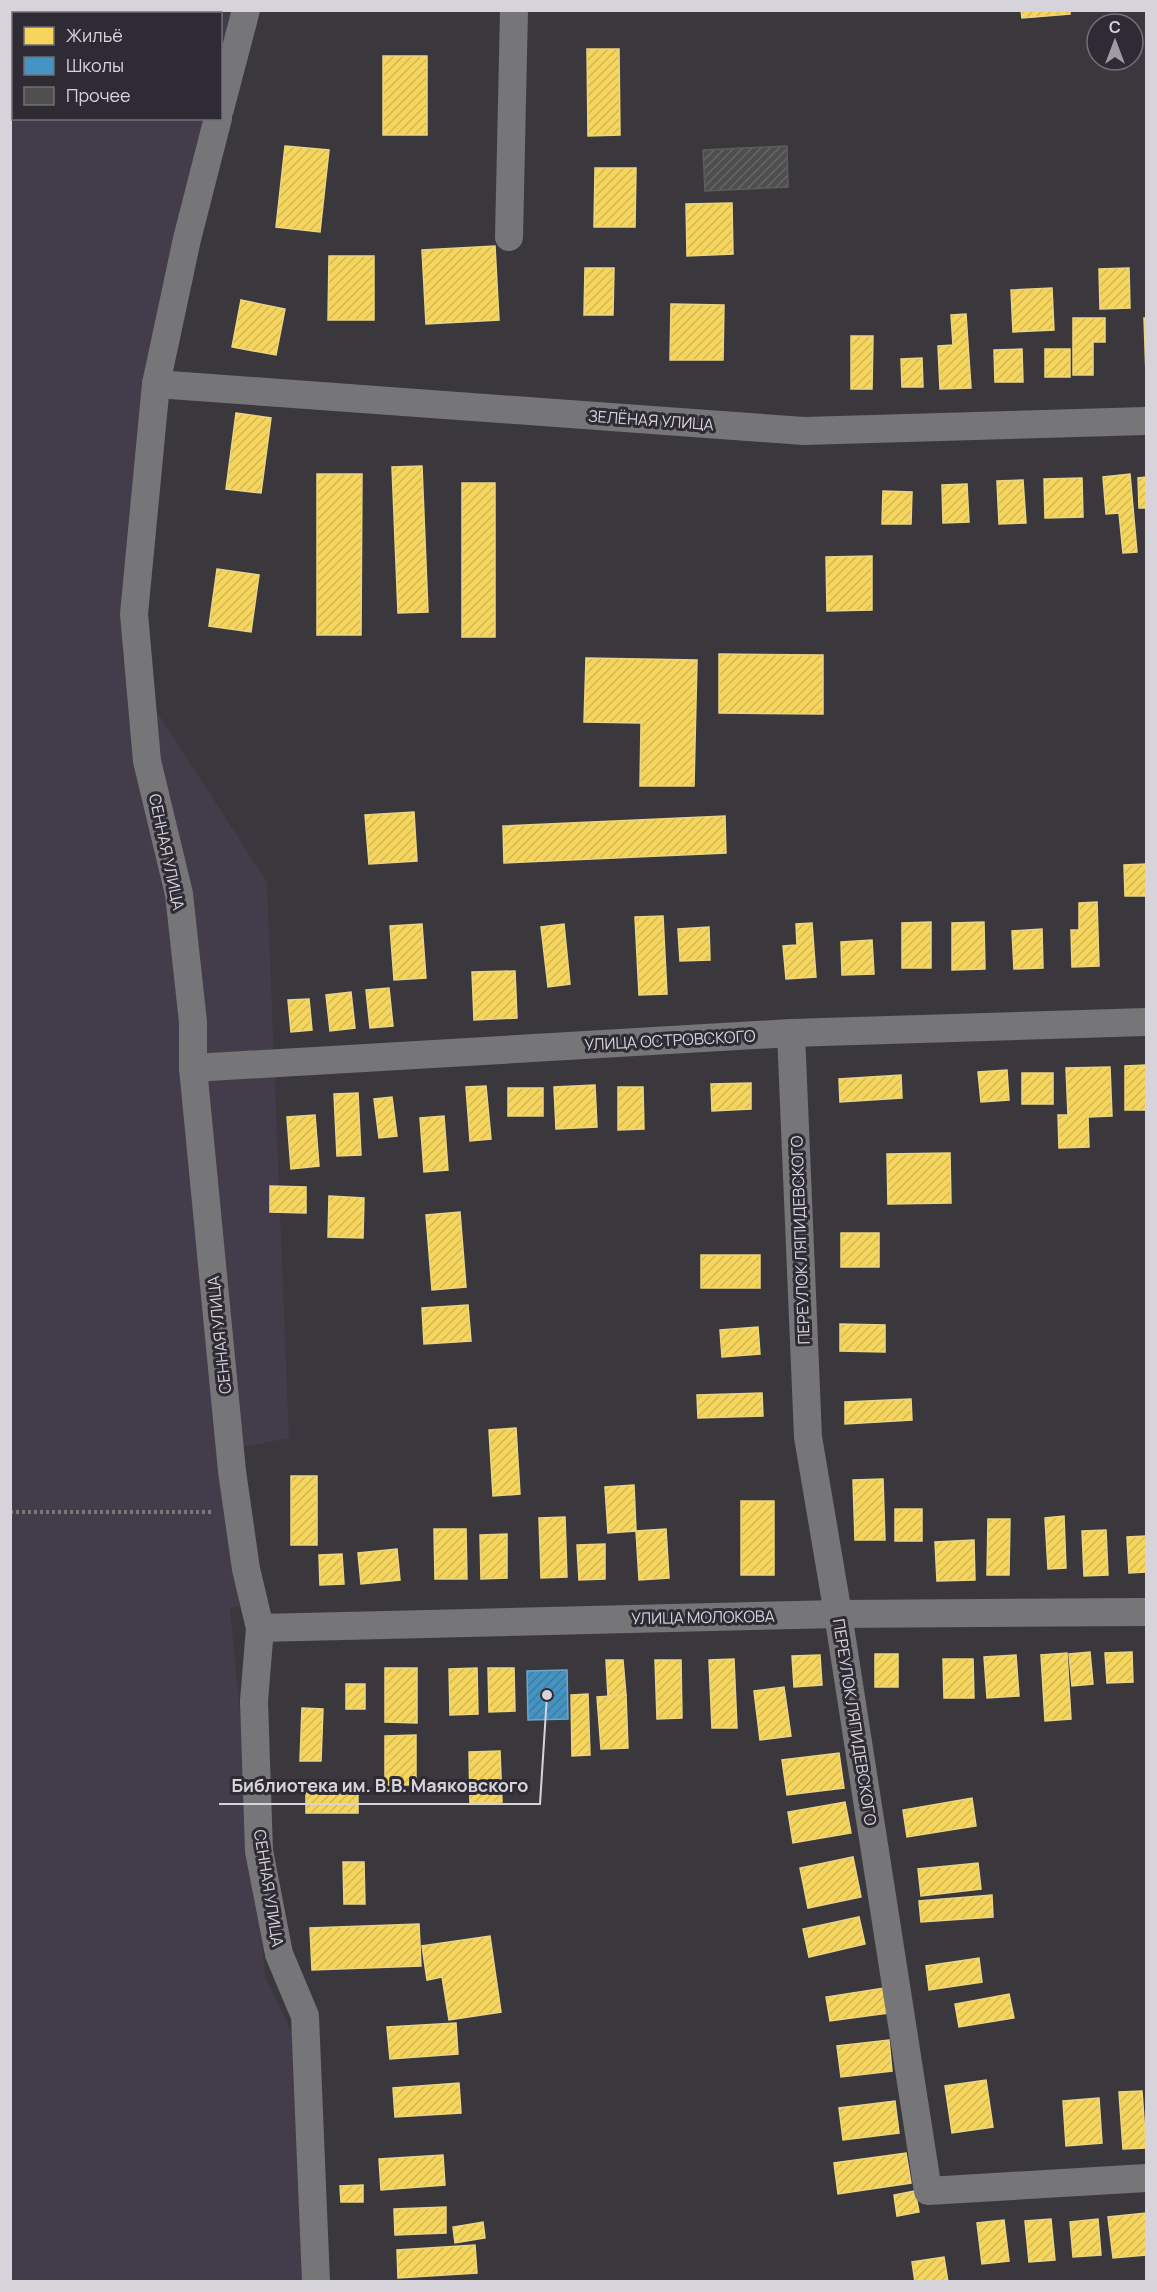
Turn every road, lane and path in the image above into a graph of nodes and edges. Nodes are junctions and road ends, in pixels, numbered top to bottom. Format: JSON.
{"nodes":[{"id":1,"x":246,"y":10,"type":"edge"},
{"id":2,"x":514,"y":10,"type":"edge"},
{"id":3,"x":222,"y":101,"type":"edge"},
{"id":4,"x":217,"y":120,"type":"edge"},
{"id":5,"x":509,"y":237,"type":"dead end"},
{"id":6,"x":156,"y":384,"type":"junction"},
{"id":7,"x":1146,"y":421,"type":"edge"},
{"id":8,"x":1146,"y":1022,"type":"edge"},
{"id":9,"x":791,"y":1033,"type":"junction"},
{"id":10,"x":193,"y":1068,"type":"junction"},
{"id":11,"x":10,"y":1512,"type":"edge"},
{"id":12,"x":213,"y":1512,"type":"dead end"},
{"id":13,"x":1146,"y":1612,"type":"edge"},
{"id":14,"x":838,"y":1614,"type":"junction"},
{"id":15,"x":260,"y":1628,"type":"junction"},
{"id":16,"x":1146,"y":2178,"type":"edge"},
{"id":17,"x":316,"y":2282,"type":"edge"}],
"edges":[{"from":1,"to":3,"type":"street"},
{"from":2,"to":5,"type":"street"},
{"from":4,"to":6,"type":"street","name":"СЕННАЯ УЛИЦА"},
{"from":6,"to":7,"type":"street","name":"ЗЕЛЁНАЯ УЛИЦА"},
{"from":6,"to":10,"type":"street","name":"СЕННАЯ УЛИЦА"},
{"from":8,"to":9,"type":"street","name":"УЛИЦА ОСТРОВСКОГО"},
{"from":9,"to":10,"type":"street","name":"УЛИЦА ОСТРОВСКОГО"},
{"from":9,"to":14,"type":"street","name":"ПЕРЕУЛОК ЛЯПИДЕВСКОГО"},
{"from":10,"to":15,"type":"street","name":"СЕННАЯ УЛИЦА"},
{"from":11,"to":12,"type":"path"},
{"from":13,"to":14,"type":"street","name":"УЛИЦА МОЛОКОВА"},
{"from":14,"to":15,"type":"street","name":"УЛИЦА МОЛОКОВА"},
{"from":14,"to":16,"type":"street","name":"ПЕРЕУЛОК ЛЯПИДЕВСКОГО"},
{"from":15,"to":17,"type":"street","name":"СЕННАЯ УЛИЦА"}]}
